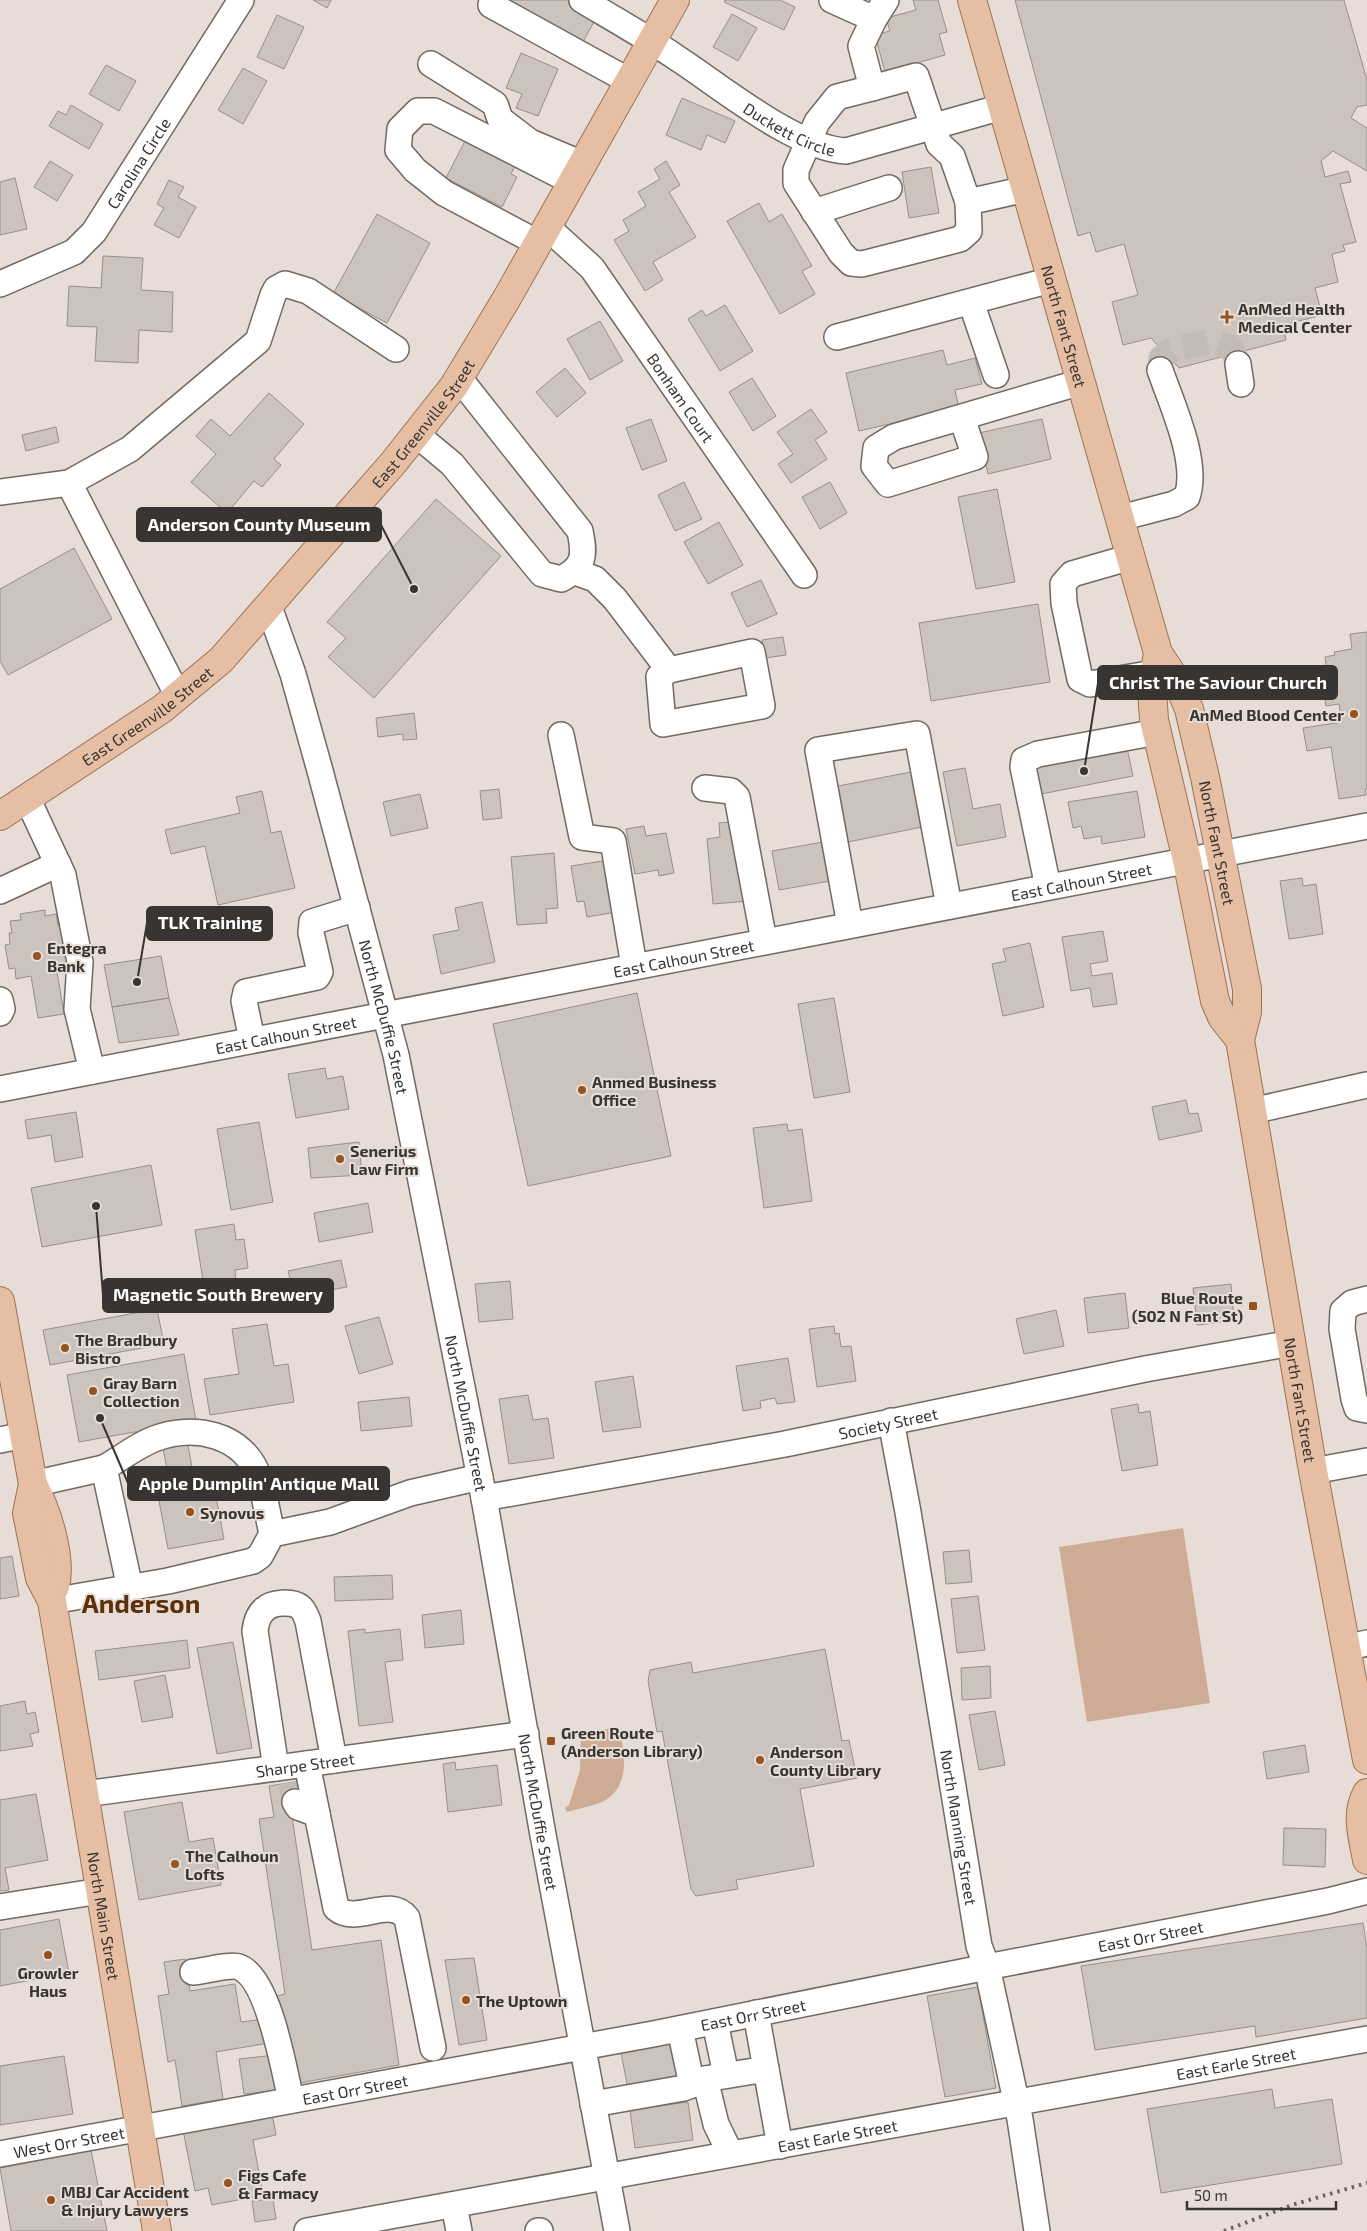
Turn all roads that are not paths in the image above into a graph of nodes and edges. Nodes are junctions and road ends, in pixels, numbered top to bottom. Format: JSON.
{"nodes":[{"id":1,"x":240,"y":0,"type":"edge"},
{"id":2,"x":494,"y":0,"type":"edge"},
{"id":3,"x":582,"y":0,"type":"edge"},
{"id":4,"x":675,"y":0,"type":"edge"},
{"id":5,"x":832,"y":0,"type":"edge"},
{"id":6,"x":972,"y":0,"type":"edge"},
{"id":7,"x":880,"y":10,"type":"edge"},
{"id":8,"x":652,"y":41,"type":"junction"},
{"id":9,"x":431,"y":64,"type":"dead end"},
{"id":10,"x":629,"y":81,"type":"junction"},
{"id":11,"x":872,"y":88,"type":"junction"},
{"id":12,"x":1002,"y":107,"type":"junction"},
{"id":13,"x":933,"y":128,"type":"junction"},
{"id":14,"x":809,"y":143,"type":"junction"},
{"id":15,"x":578,"y":173,"type":"junction"},
{"id":16,"x":889,"y":188,"type":"dead end"},
{"id":17,"x":1026,"y":189,"type":"junction"},
{"id":18,"x":968,"y":202,"type":"junction"},
{"id":19,"x":814,"y":212,"type":"junction"},
{"id":20,"x":542,"y":235,"type":"junction"},
{"id":21,"x":1051,"y":280,"type":"junction"},
{"id":22,"x":0,"y":284,"type":"edge"},
{"id":23,"x":971,"y":302,"type":"junction"},
{"id":24,"x":837,"y":337,"type":"dead end"},
{"id":25,"x":396,"y":349,"type":"dead end"},
{"id":26,"x":1160,"y":370,"type":"dead end"},
{"id":27,"x":996,"y":374,"type":"dead end"},
{"id":28,"x":459,"y":378,"type":"junction"},
{"id":29,"x":1081,"y":382,"type":"junction"},
{"id":30,"x":962,"y":418,"type":"dead end"},
{"id":31,"x":416,"y":434,"type":"junction"},
{"id":32,"x":69,"y":483,"type":"junction"},
{"id":33,"x":0,"y":492,"type":"edge"},
{"id":34,"x":1120,"y":518,"type":"junction"},
{"id":35,"x":1131,"y":557,"type":"junction"},
{"id":36,"x":574,"y":572,"type":"junction"},
{"id":37,"x":804,"y":575,"type":"dead end"},
{"id":38,"x":269,"y":607,"type":"junction"},
{"id":39,"x":1156,"y":663,"type":"junction"},
{"id":40,"x":669,"y":670,"type":"dead end"},
{"id":41,"x":178,"y":696,"type":"junction"},
{"id":42,"x":1158,"y":732,"type":"junction"},
{"id":43,"x":562,"y":734,"type":"dead end"},
{"id":44,"x":705,"y":788,"type":"dead end"},
{"id":45,"x":27,"y":798,"type":"junction"},
{"id":46,"x":0,"y":816,"type":"edge"},
{"id":47,"x":1367,"y":826,"type":"edge"},
{"id":48,"x":1221,"y":854,"type":"junction"},
{"id":49,"x":1188,"y":860,"type":"junction"},
{"id":50,"x":58,"y":864,"type":"junction"},
{"id":51,"x":1048,"y":887,"type":"junction"},
{"id":52,"x":0,"y":890,"type":"edge"},
{"id":53,"x":949,"y":906,"type":"junction"},
{"id":54,"x":357,"y":908,"type":"junction"},
{"id":55,"x":850,"y":925,"type":"junction"},
{"id":56,"x":764,"y":941,"type":"junction"},
{"id":57,"x":634,"y":966,"type":"junction"},
{"id":58,"x":0,"y":1000,"type":"edge"},
{"id":59,"x":0,"y":1013,"type":"edge"},
{"id":60,"x":385,"y":1014,"type":"junction"},
{"id":61,"x":252,"y":1040,"type":"junction"},
{"id":62,"x":1240,"y":1040,"type":"junction"},
{"id":63,"x":92,"y":1071,"type":"junction"},
{"id":64,"x":1367,"y":1085,"type":"edge"},
{"id":65,"x":0,"y":1089,"type":"edge"},
{"id":66,"x":1252,"y":1111,"type":"junction"},
{"id":67,"x":1367,"y":1299,"type":"edge"},
{"id":68,"x":0,"y":1301,"type":"edge"},
{"id":69,"x":1292,"y":1342,"type":"junction"},
{"id":70,"x":1357,"y":1358,"type":"edge"},
{"id":71,"x":1367,"y":1410,"type":"edge"},
{"id":72,"x":890,"y":1421,"type":"junction"},
{"id":73,"x":12,"y":1438,"type":"edge"},
{"id":74,"x":1367,"y":1461,"type":"edge"},
{"id":75,"x":104,"y":1468,"type":"junction"},
{"id":76,"x":1314,"y":1471,"type":"junction"},
{"id":77,"x":33,"y":1484,"type":"junction"},
{"id":78,"x":482,"y":1488,"type":"junction"},
{"id":79,"x":272,"y":1534,"type":"junction"},
{"id":80,"x":130,"y":1588,"type":"junction"},
{"id":81,"x":52,"y":1601,"type":"junction"},
{"id":82,"x":1357,"y":1646,"type":"edge"},
{"id":83,"x":526,"y":1734,"type":"junction"},
{"id":84,"x":334,"y":1760,"type":"junction"},
{"id":85,"x":1367,"y":1760,"type":"edge"},
{"id":86,"x":291,"y":1777,"type":"junction"},
{"id":87,"x":1367,"y":1793,"type":"edge"},
{"id":88,"x":85,"y":1794,"type":"junction"},
{"id":89,"x":317,"y":1814,"type":"junction"},
{"id":90,"x":1367,"y":1860,"type":"edge"},
{"id":91,"x":100,"y":1891,"type":"junction"},
{"id":92,"x":1367,"y":1891,"type":"edge"},
{"id":93,"x":0,"y":1907,"type":"edge"},
{"id":94,"x":987,"y":1967,"type":"junction"},
{"id":95,"x":193,"y":1972,"type":"dead end"},
{"id":96,"x":756,"y":2014,"type":"junction"},
{"id":97,"x":715,"y":2022,"type":"junction"},
{"id":98,"x":680,"y":2029,"type":"junction"},
{"id":99,"x":1367,"y":2039,"type":"edge"},
{"id":100,"x":582,"y":2047,"type":"junction"},
{"id":101,"x":433,"y":2048,"type":"dead end"},
{"id":102,"x":766,"y":2069,"type":"junction"},
{"id":103,"x":708,"y":2080,"type":"junction"},
{"id":104,"x":291,"y":2100,"type":"junction"},
{"id":105,"x":1016,"y":2103,"type":"junction"},
{"id":106,"x":593,"y":2104,"type":"junction"},
{"id":107,"x":139,"y":2127,"type":"junction"},
{"id":108,"x":780,"y":2146,"type":"junction"},
{"id":109,"x":730,"y":2153,"type":"junction"},
{"id":110,"x":0,"y":2154,"type":"edge"},
{"id":111,"x":608,"y":2176,"type":"junction"},
{"id":112,"x":454,"y":2204,"type":"junction"},
{"id":113,"x":354,"y":2227,"type":"edge"},
{"id":114,"x":157,"y":2231,"type":"edge"},
{"id":115,"x":307,"y":2231,"type":"edge"},
{"id":116,"x":459,"y":2231,"type":"edge"},
{"id":117,"x":617,"y":2231,"type":"edge"},
{"id":118,"x":1037,"y":2231,"type":"edge"}],
"edges":[{"from":1,"to":22,"type":"street","name":"Carolina Circle"},
{"from":2,"to":10,"type":"street"},
{"from":3,"to":8,"type":"street","name":"Duckett Circle"},
{"from":4,"to":8,"type":"main road","name":"East Greenville Street"},
{"from":5,"to":7,"type":"street"},
{"from":6,"to":12,"type":"main road","name":"North Fant Street"},
{"from":7,"to":11,"type":"street"},
{"from":8,"to":10,"type":"main road","name":"East Greenville Street"},
{"from":8,"to":14,"type":"street","name":"Duckett Circle"},
{"from":9,"to":15,"type":"street"},
{"from":10,"to":15,"type":"main road","name":"East Greenville Street"},
{"from":11,"to":13,"type":"street"},
{"from":11,"to":14,"type":"street"},
{"from":12,"to":13,"type":"street","name":"Duckett Circle"},
{"from":12,"to":17,"type":"main road","name":"North Fant Street"},
{"from":13,"to":14,"type":"street","name":"Duckett Circle"},
{"from":13,"to":18,"type":"street"},
{"from":14,"to":19,"type":"street"},
{"from":15,"to":20,"type":"main road","name":"East Greenville Street"},
{"from":15,"to":20,"type":"street","name":"Bonham Court"},
{"from":16,"to":19,"type":"street"},
{"from":17,"to":18,"type":"street"},
{"from":17,"to":21,"type":"main road","name":"North Fant Street"},
{"from":18,"to":19,"type":"street"},
{"from":20,"to":28,"type":"main road","name":"East Greenville Street"},
{"from":20,"to":37,"type":"street","name":"Bonham Court"},
{"from":21,"to":23,"type":"street"},
{"from":21,"to":29,"type":"main road","name":"North Fant Street"},
{"from":23,"to":24,"type":"street"},
{"from":23,"to":27,"type":"street"},
{"from":25,"to":32,"type":"street"},
{"from":26,"to":34,"type":"street"},
{"from":28,"to":31,"type":"main road","name":"East Greenville Street"},
{"from":28,"to":36,"type":"street"},
{"from":29,"to":30,"type":"street"},
{"from":29,"to":34,"type":"main road","name":"North Fant Street"},
{"from":31,"to":36,"type":"street"},
{"from":31,"to":38,"type":"main road","name":"East Greenville Street"},
{"from":32,"to":33,"type":"street"},
{"from":32,"to":41,"type":"street"},
{"from":34,"to":35,"type":"main road","name":"North Fant Street"},
{"from":35,"to":39,"type":"main road","name":"North Fant Street"},
{"from":35,"to":39,"type":"street"},
{"from":36,"to":40,"type":"street"},
{"from":38,"to":41,"type":"main road","name":"East Greenville Street"},
{"from":38,"to":54,"type":"street","name":"North McDuffie Street"},
{"from":39,"to":42,"type":"main road","name":"North Fant Street"},
{"from":39,"to":48,"type":"main road","name":"North Fant Street"},
{"from":41,"to":45,"type":"main road","name":"East Greenville Street"},
{"from":42,"to":49,"type":"main road","name":"North Fant Street"},
{"from":42,"to":51,"type":"street"},
{"from":43,"to":57,"type":"street"},
{"from":44,"to":56,"type":"street"},
{"from":45,"to":46,"type":"main road","name":"East Greenville Street"},
{"from":45,"to":50,"type":"street"},
{"from":47,"to":48,"type":"street","name":"East Calhoun Street"},
{"from":48,"to":49,"type":"street","name":"East Calhoun Street"},
{"from":48,"to":62,"type":"main road","name":"North Fant Street"},
{"from":49,"to":51,"type":"street","name":"East Calhoun Street"},
{"from":49,"to":62,"type":"main road","name":"North Fant Street"},
{"from":50,"to":52,"type":"street"},
{"from":50,"to":63,"type":"street"},
{"from":51,"to":53,"type":"street","name":"East Calhoun Street"},
{"from":53,"to":55,"type":"street","name":"East Calhoun Street"},
{"from":53,"to":55,"type":"street"},
{"from":54,"to":60,"type":"street","name":"North McDuffie Street"},
{"from":54,"to":61,"type":"street"},
{"from":55,"to":56,"type":"street","name":"East Calhoun Street"},
{"from":56,"to":57,"type":"street","name":"East Calhoun Street"},
{"from":57,"to":60,"type":"street","name":"East Calhoun Street"},
{"from":58,"to":59,"type":"street"},
{"from":60,"to":61,"type":"street","name":"East Calhoun Street"},
{"from":60,"to":78,"type":"street","name":"North McDuffie Street"},
{"from":61,"to":63,"type":"street","name":"East Calhoun Street"},
{"from":62,"to":66,"type":"main road","name":"North Fant Street"},
{"from":63,"to":65,"type":"street","name":"East Calhoun Street"},
{"from":64,"to":66,"type":"street"},
{"from":66,"to":69,"type":"main road","name":"North Fant Street"},
{"from":67,"to":70,"type":"street"},
{"from":68,"to":73,"type":"main road","name":"North Main Street"},
{"from":69,"to":72,"type":"street","name":"Society Street"},
{"from":69,"to":76,"type":"main road","name":"North Fant Street"},
{"from":70,"to":71,"type":"street"},
{"from":72,"to":78,"type":"street","name":"Society Street"},
{"from":72,"to":94,"type":"street","name":"North Manning Street"},
{"from":73,"to":77,"type":"main road","name":"North Main Street"},
{"from":74,"to":76,"type":"street"},
{"from":75,"to":77,"type":"street"},
{"from":75,"to":79,"type":"street"},
{"from":75,"to":80,"type":"street"},
{"from":76,"to":82,"type":"main road","name":"North Fant Street"},
{"from":77,"to":81,"type":"main road","name":"North Main Street"},
{"from":78,"to":79,"type":"street","name":"Society Street"},
{"from":78,"to":83,"type":"street","name":"North McDuffie Street"},
{"from":79,"to":80,"type":"street"},
{"from":80,"to":81,"type":"street"},
{"from":81,"to":88,"type":"main road","name":"North Main Street"},
{"from":82,"to":85,"type":"main road","name":"North Fant Street"},
{"from":83,"to":84,"type":"street","name":"Sharpe Street"},
{"from":83,"to":100,"type":"street","name":"North McDuffie Street"},
{"from":84,"to":86,"type":"street","name":"Sharpe Street"},
{"from":84,"to":86,"type":"street"},
{"from":86,"to":88,"type":"street","name":"Sharpe Street"},
{"from":86,"to":89,"type":"street"},
{"from":86,"to":89,"type":"street"},
{"from":87,"to":90,"type":"main road"},
{"from":88,"to":91,"type":"main road","name":"North Main Street"},
{"from":89,"to":101,"type":"street"},
{"from":91,"to":93,"type":"street"},
{"from":91,"to":107,"type":"main road","name":"North Main Street"},
{"from":92,"to":94,"type":"street","name":"East Orr Street"},
{"from":94,"to":96,"type":"street","name":"East Orr Street"},
{"from":94,"to":105,"type":"street","name":"North Manning Street"},
{"from":95,"to":104,"type":"street"},
{"from":96,"to":97,"type":"street","name":"East Orr Street"},
{"from":96,"to":102,"type":"street"},
{"from":97,"to":98,"type":"street","name":"East Orr Street"},
{"from":97,"to":103,"type":"street"},
{"from":98,"to":100,"type":"street","name":"East Orr Street"},
{"from":98,"to":103,"type":"street"},
{"from":99,"to":105,"type":"street","name":"East Earle Street"},
{"from":100,"to":104,"type":"street","name":"East Orr Street"},
{"from":100,"to":106,"type":"street","name":"North McDuffie Street"},
{"from":102,"to":103,"type":"street"},
{"from":102,"to":108,"type":"street"},
{"from":103,"to":106,"type":"street"},
{"from":103,"to":109,"type":"street"},
{"from":104,"to":107,"type":"street","name":"East Orr Street"},
{"from":105,"to":108,"type":"street","name":"East Earle Street"},
{"from":105,"to":118,"type":"street","name":"North Manning Street"},
{"from":106,"to":111,"type":"street","name":"North McDuffie Street"},
{"from":107,"to":110,"type":"street","name":"West Orr Street"},
{"from":107,"to":114,"type":"main road","name":"North Main Street"},
{"from":108,"to":109,"type":"street","name":"East Earle Street"},
{"from":109,"to":111,"type":"street","name":"East Earle Street"},
{"from":111,"to":112,"type":"street","name":"East Earle Street"},
{"from":111,"to":117,"type":"street","name":"North McDuffie Street"},
{"from":112,"to":113,"type":"street","name":"East Earle Street"},
{"from":112,"to":116,"type":"street"},
{"from":113,"to":115,"type":"street","name":"East Earle Street"}]}
